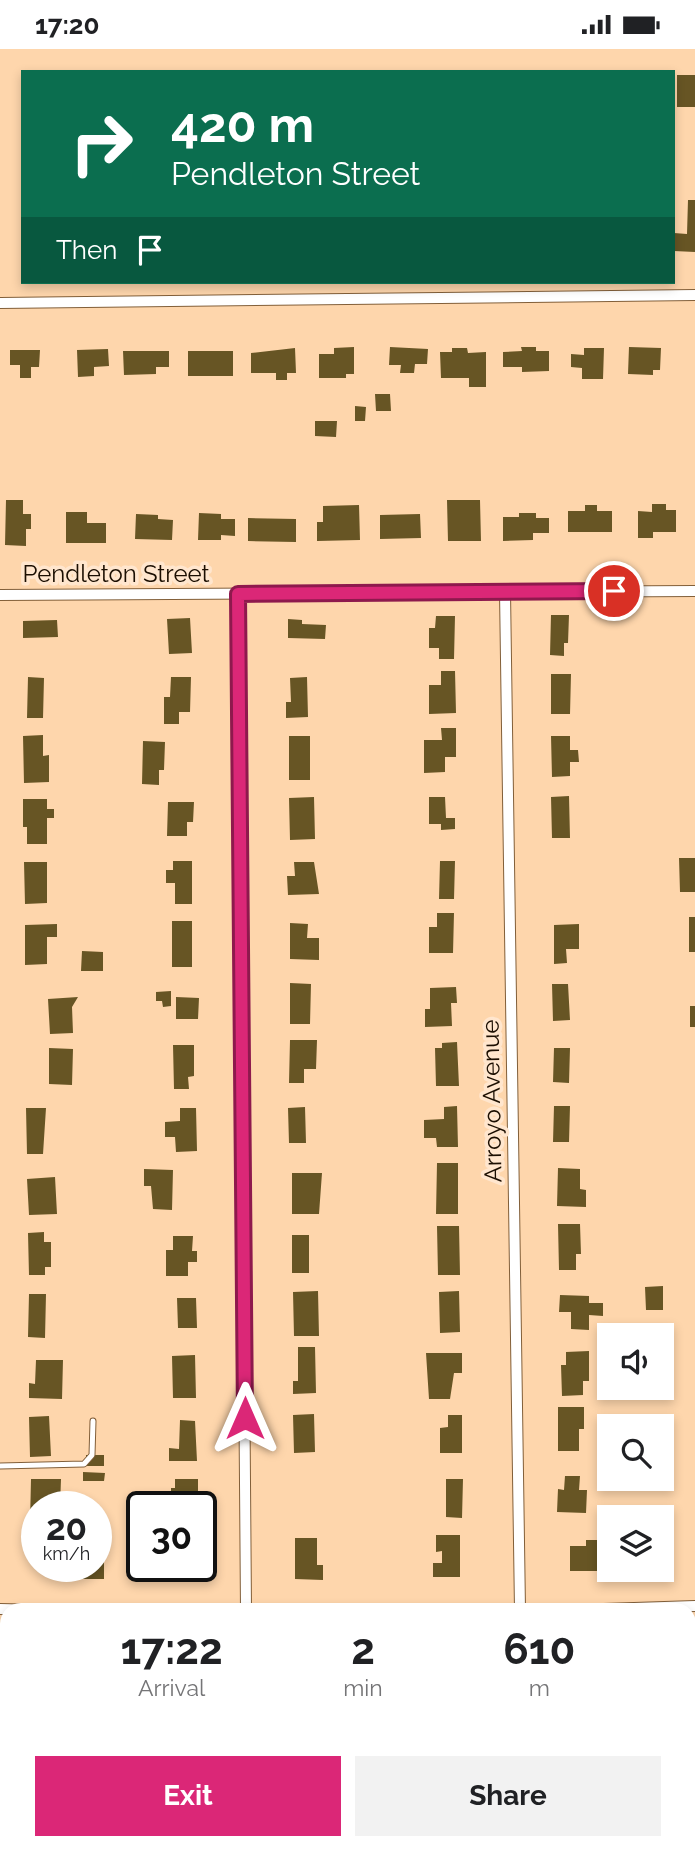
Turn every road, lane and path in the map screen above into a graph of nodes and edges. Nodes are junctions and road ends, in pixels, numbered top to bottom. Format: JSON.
{"nodes":[{"id":1,"x":695,"y":295,"type":"edge"},
{"id":2,"x":0,"y":303,"type":"edge"},
{"id":3,"x":695,"y":591,"type":"edge"},
{"id":4,"x":505,"y":592,"type":"junction"},
{"id":5,"x":238,"y":594,"type":"junction"},
{"id":6,"x":0,"y":596,"type":"edge"},
{"id":7,"x":93,"y":1420,"type":"dead end"},
{"id":8,"x":0,"y":1466,"type":"edge"},
{"id":9,"x":247,"y":1603,"type":"edge"},
{"id":10,"x":520,"y":1603,"type":"edge"}],
"edges":[{"from":1,"to":2,"type":"street"},
{"from":3,"to":4,"type":"street","name":"Pendleton Street"},
{"from":4,"to":5,"type":"street","name":"Pendleton Street"},
{"from":4,"to":10,"type":"street","name":"Arroyo Avenue"},
{"from":5,"to":6,"type":"street","name":"Pendleton Street"},
{"from":5,"to":9,"type":"street"},
{"from":7,"to":8,"type":"lane"}]}
